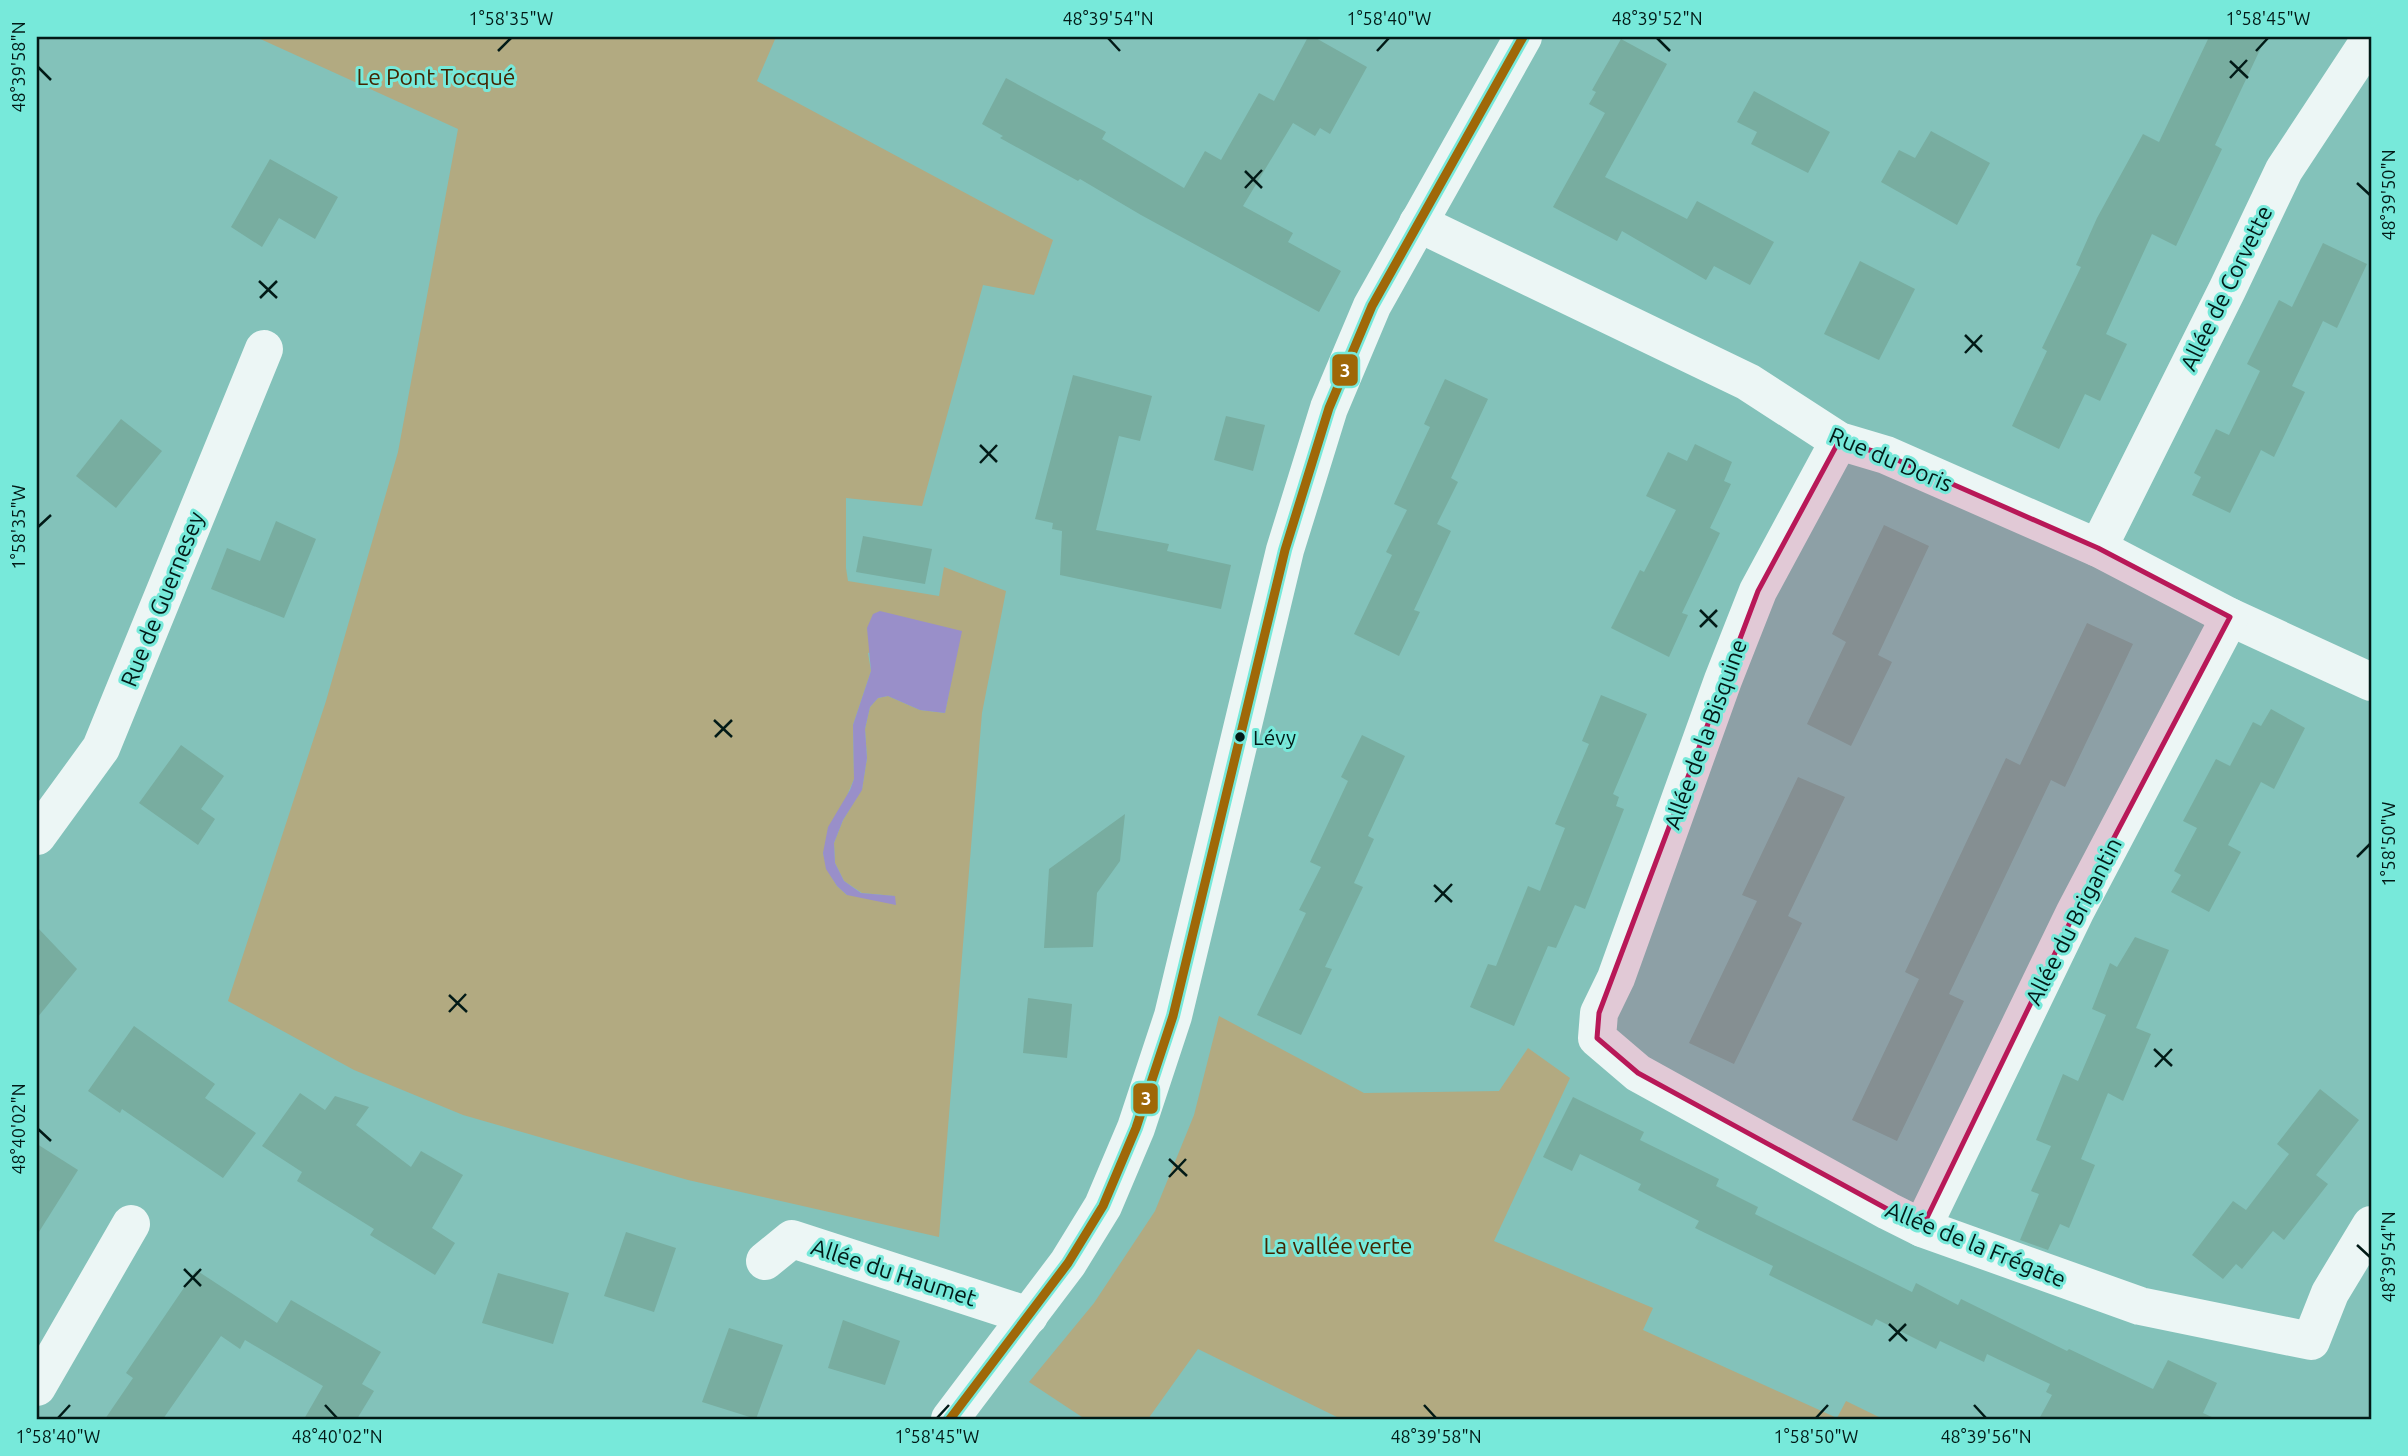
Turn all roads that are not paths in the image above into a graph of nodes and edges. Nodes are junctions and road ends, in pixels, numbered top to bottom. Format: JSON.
{"nodes":[{"id":1,"x":1523,"y":37,"type":"edge"},
{"id":2,"x":2371,"y":38,"type":"edge"},
{"id":3,"x":1418,"y":223,"type":"junction"},
{"id":4,"x":264,"y":349,"type":"dead end"},
{"id":5,"x":1839,"y":441,"type":"junction"},
{"id":6,"x":2098,"y":548,"type":"junction"},
{"id":7,"x":2230,"y":617,"type":"junction"},
{"id":8,"x":2371,"y":682,"type":"edge"},
{"id":9,"x":37,"y":836,"type":"edge"},
{"id":10,"x":1597,"y":1038,"type":"joint"},
{"id":11,"x":131,"y":1224,"type":"dead end"},
{"id":12,"x":2371,"y":1225,"type":"edge"},
{"id":13,"x":1922,"y":1228,"type":"junction"},
{"id":14,"x":765,"y":1261,"type":"dead end"},
{"id":15,"x":1029,"y":1316,"type":"junction"},
{"id":16,"x":37,"y":1387,"type":"edge"},
{"id":17,"x":956,"y":1411,"type":"edge"}],
"edges":[{"from":1,"to":3,"type":"street"},
{"from":2,"to":6,"type":"street","name":"Allée de Corvette"},
{"from":3,"to":5,"type":"street","name":"Rue du Doris"},
{"from":3,"to":15,"type":"street"},
{"from":4,"to":9,"type":"street","name":"Rue de Guernesey"},
{"from":5,"to":6,"type":"street","name":"Rue du Doris"},
{"from":5,"to":10,"type":"street","name":"Allée de la Bisquine"},
{"from":6,"to":7,"type":"street","name":"Rue du Doris"},
{"from":7,"to":8,"type":"street","name":"Rue du Doris"},
{"from":7,"to":13,"type":"street","name":"Allée du Brigantin"},
{"from":10,"to":13,"type":"street","name":"Allée de la Frégate"},
{"from":11,"to":16,"type":"street"},
{"from":12,"to":13,"type":"street","name":"Allée de la Frégate"},
{"from":14,"to":15,"type":"street","name":"Allée du Haumet"},
{"from":15,"to":17,"type":"street"}]}
